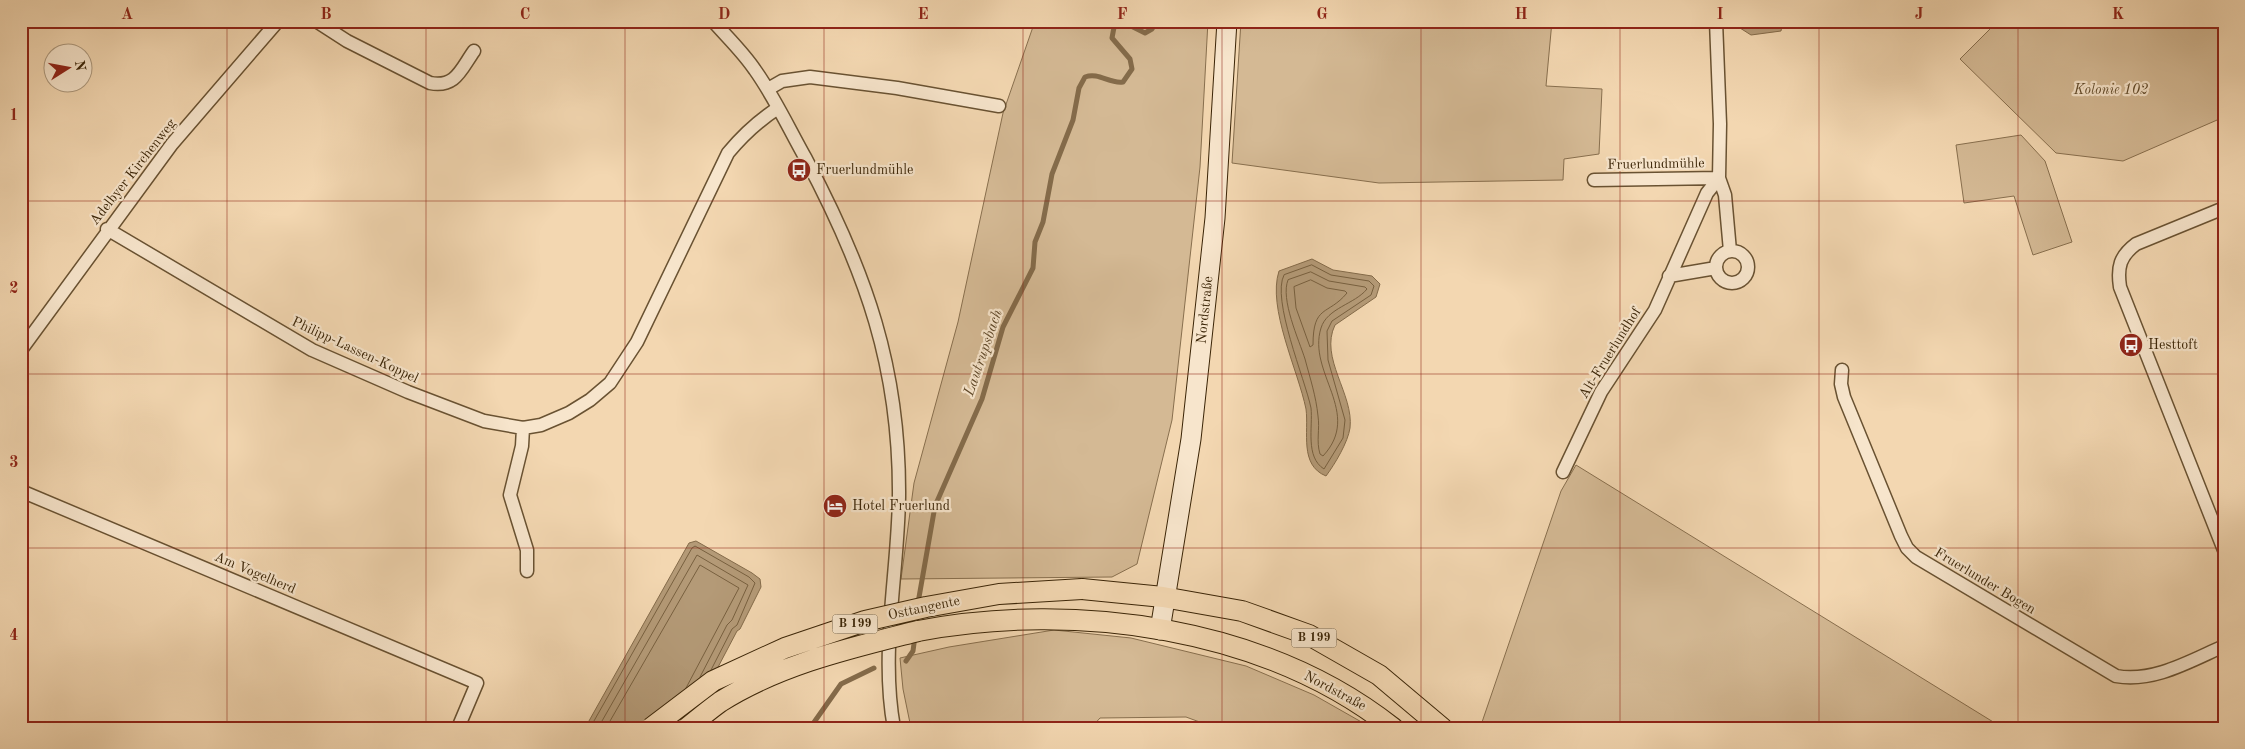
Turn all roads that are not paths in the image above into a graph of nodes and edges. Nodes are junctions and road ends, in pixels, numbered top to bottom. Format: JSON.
{"nodes":[{"id":1,"x":278,"y":21,"type":"edge"},
{"id":2,"x":316,"y":21,"type":"edge"},
{"id":3,"x":713,"y":21,"type":"edge"},
{"id":4,"x":1227,"y":21,"type":"edge"},
{"id":5,"x":1716,"y":21,"type":"edge"},
{"id":6,"x":474,"y":51,"type":"dead end"},
{"id":7,"x":768,"y":89,"type":"junction"},
{"id":8,"x":999,"y":106,"type":"dead end"},
{"id":9,"x":778,"y":108,"type":"junction"},
{"id":10,"x":1719,"y":178,"type":"junction"},
{"id":11,"x":1594,"y":180,"type":"dead end"},
{"id":12,"x":2224,"y":208,"type":"edge"},
{"id":13,"x":108,"y":229,"type":"junction"},
{"id":14,"x":1730,"y":250,"type":"junction"},
{"id":15,"x":1716,"y":268,"type":"junction"},
{"id":16,"x":1669,"y":276,"type":"junction"},
{"id":17,"x":21,"y":350,"type":"edge"},
{"id":18,"x":1842,"y":370,"type":"dead end"},
{"id":19,"x":523,"y":428,"type":"junction"},
{"id":20,"x":1563,"y":472,"type":"dead end"},
{"id":21,"x":21,"y":491,"type":"edge"},
{"id":22,"x":2224,"y":550,"type":"edge"},
{"id":23,"x":527,"y":571,"type":"dead end"},
{"id":24,"x":1163,"y":597,"type":"junction"},
{"id":25,"x":1160,"y":630,"type":"junction"},
{"id":26,"x":2224,"y":646,"type":"edge"},
{"id":27,"x":458,"y":728,"type":"edge"},
{"id":28,"x":652,"y":728,"type":"edge"},
{"id":29,"x":687,"y":728,"type":"edge"},
{"id":30,"x":894,"y":728,"type":"edge"},
{"id":31,"x":1393,"y":728,"type":"edge"},
{"id":32,"x":1442,"y":728,"type":"edge"}],
"edges":[{"from":1,"to":13,"type":"street","name":"Adelbyer Kirchenweg"},
{"from":2,"to":6,"type":"street"},
{"from":3,"to":7,"type":"street"},
{"from":4,"to":24,"type":"main road","name":"Nordstraße"},
{"from":5,"to":10,"type":"street"},
{"from":7,"to":8,"type":"street"},
{"from":7,"to":9,"type":"street"},
{"from":9,"to":19,"type":"street","name":"Philipp-Lassen-Koppel"},
{"from":9,"to":30,"type":"street"},
{"from":10,"to":11,"type":"street","name":"Fruerlundmühle"},
{"from":10,"to":14,"type":"street"},
{"from":10,"to":16,"type":"street","name":"Alt-Fruerlundhof"},
{"from":12,"to":22,"type":"street"},
{"from":13,"to":17,"type":"street","name":"Adelbyer Kirchenweg"},
{"from":13,"to":19,"type":"street","name":"Philipp-Lassen-Koppel"},
{"from":14,"to":15,"type":"street"},
{"from":14,"to":15,"type":"street"},
{"from":15,"to":16,"type":"street"},
{"from":16,"to":20,"type":"street","name":"Alt-Fruerlundhof"},
{"from":18,"to":26,"type":"street","name":"Fruerlunder Bogen"},
{"from":19,"to":23,"type":"street"},
{"from":21,"to":27,"type":"street","name":"Am Vogelherd"},
{"from":24,"to":25,"type":"main road","name":"Nordstraße"},
{"from":24,"to":28,"type":"main road","name":"Osttangente","number":"B 199","bridge":true},
{"from":24,"to":32,"type":"main road","number":"B 199"},
{"from":25,"to":29,"type":"main road","name":"Osttangente","number":"B 199","bridge":true},
{"from":25,"to":31,"type":"main road","name":"Nordstraße","number":"B 199"}]}
